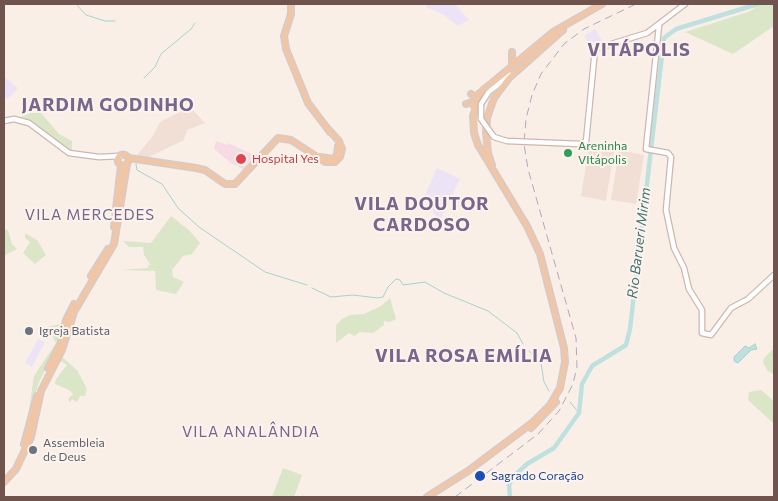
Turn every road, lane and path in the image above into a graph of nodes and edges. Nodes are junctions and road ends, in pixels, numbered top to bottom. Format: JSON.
{"nodes":[{"id":1,"x":291,"y":4,"type":"edge"},
{"id":2,"x":602,"y":4,"type":"edge"},
{"id":3,"x":607,"y":4,"type":"edge"},
{"id":4,"x":685,"y":4,"type":"edge"},
{"id":5,"x":658,"y":26,"type":"junction"},
{"id":6,"x":529,"y":50,"type":"junction"},
{"id":7,"x":512,"y":52,"type":"dead end"},
{"id":8,"x":536,"y":56,"type":"junction"},
{"id":9,"x":511,"y":66,"type":"junction"},
{"id":10,"x":519,"y":70,"type":"junction"},
{"id":11,"x":487,"y":91,"type":"junction"},
{"id":12,"x":470,"y":94,"type":"dead end"},
{"id":13,"x":466,"y":104,"type":"dead end"},
{"id":14,"x":475,"y":108,"type":"junction"},
{"id":15,"x":4,"y":121,"type":"edge"},
{"id":16,"x":473,"y":125,"type":"junction"},
{"id":17,"x":486,"y":132,"type":"junction"},
{"id":18,"x":124,"y":161,"type":"junction"},
{"id":19,"x":774,"y":275,"type":"edge"},
{"id":20,"x":550,"y":405,"type":"junction"},
{"id":21,"x":540,"y":421,"type":"junction"},
{"id":22,"x":4,"y":480,"type":"edge"},
{"id":23,"x":445,"y":486,"type":"junction"},
{"id":24,"x":442,"y":492,"type":"junction"},
{"id":25,"x":427,"y":497,"type":"edge"},
{"id":26,"x":432,"y":497,"type":"edge"}],
"edges":[{"from":1,"to":18,"type":"main road"},
{"from":2,"to":6,"type":"main road"},
{"from":3,"to":8,"type":"main road"},
{"from":4,"to":5,"type":"main road"},
{"from":5,"to":11,"type":"main road","bridge":true},
{"from":5,"to":19,"type":"main road"},
{"from":6,"to":8,"type":"main road"},
{"from":6,"to":9,"type":"main road"},
{"from":7,"to":9,"type":"main road"},
{"from":8,"to":10,"type":"main road"},
{"from":9,"to":11,"type":"main road"},
{"from":10,"to":11,"type":"main road"},
{"from":10,"to":17,"type":"main road"},
{"from":11,"to":12,"type":"main road"},
{"from":11,"to":14,"type":"main road"},
{"from":13,"to":14,"type":"main road"},
{"from":14,"to":16,"type":"main road"},
{"from":15,"to":18,"type":"main road"},
{"from":16,"to":17,"type":"main road"},
{"from":16,"to":20,"type":"main road"},
{"from":17,"to":21,"type":"main road"},
{"from":18,"to":22,"type":"main road"},
{"from":20,"to":21,"type":"main road"},
{"from":20,"to":23,"type":"main road"},
{"from":21,"to":24,"type":"main road"},
{"from":23,"to":24,"type":"main road"},
{"from":23,"to":25,"type":"main road"},
{"from":24,"to":26,"type":"main road"}]}
